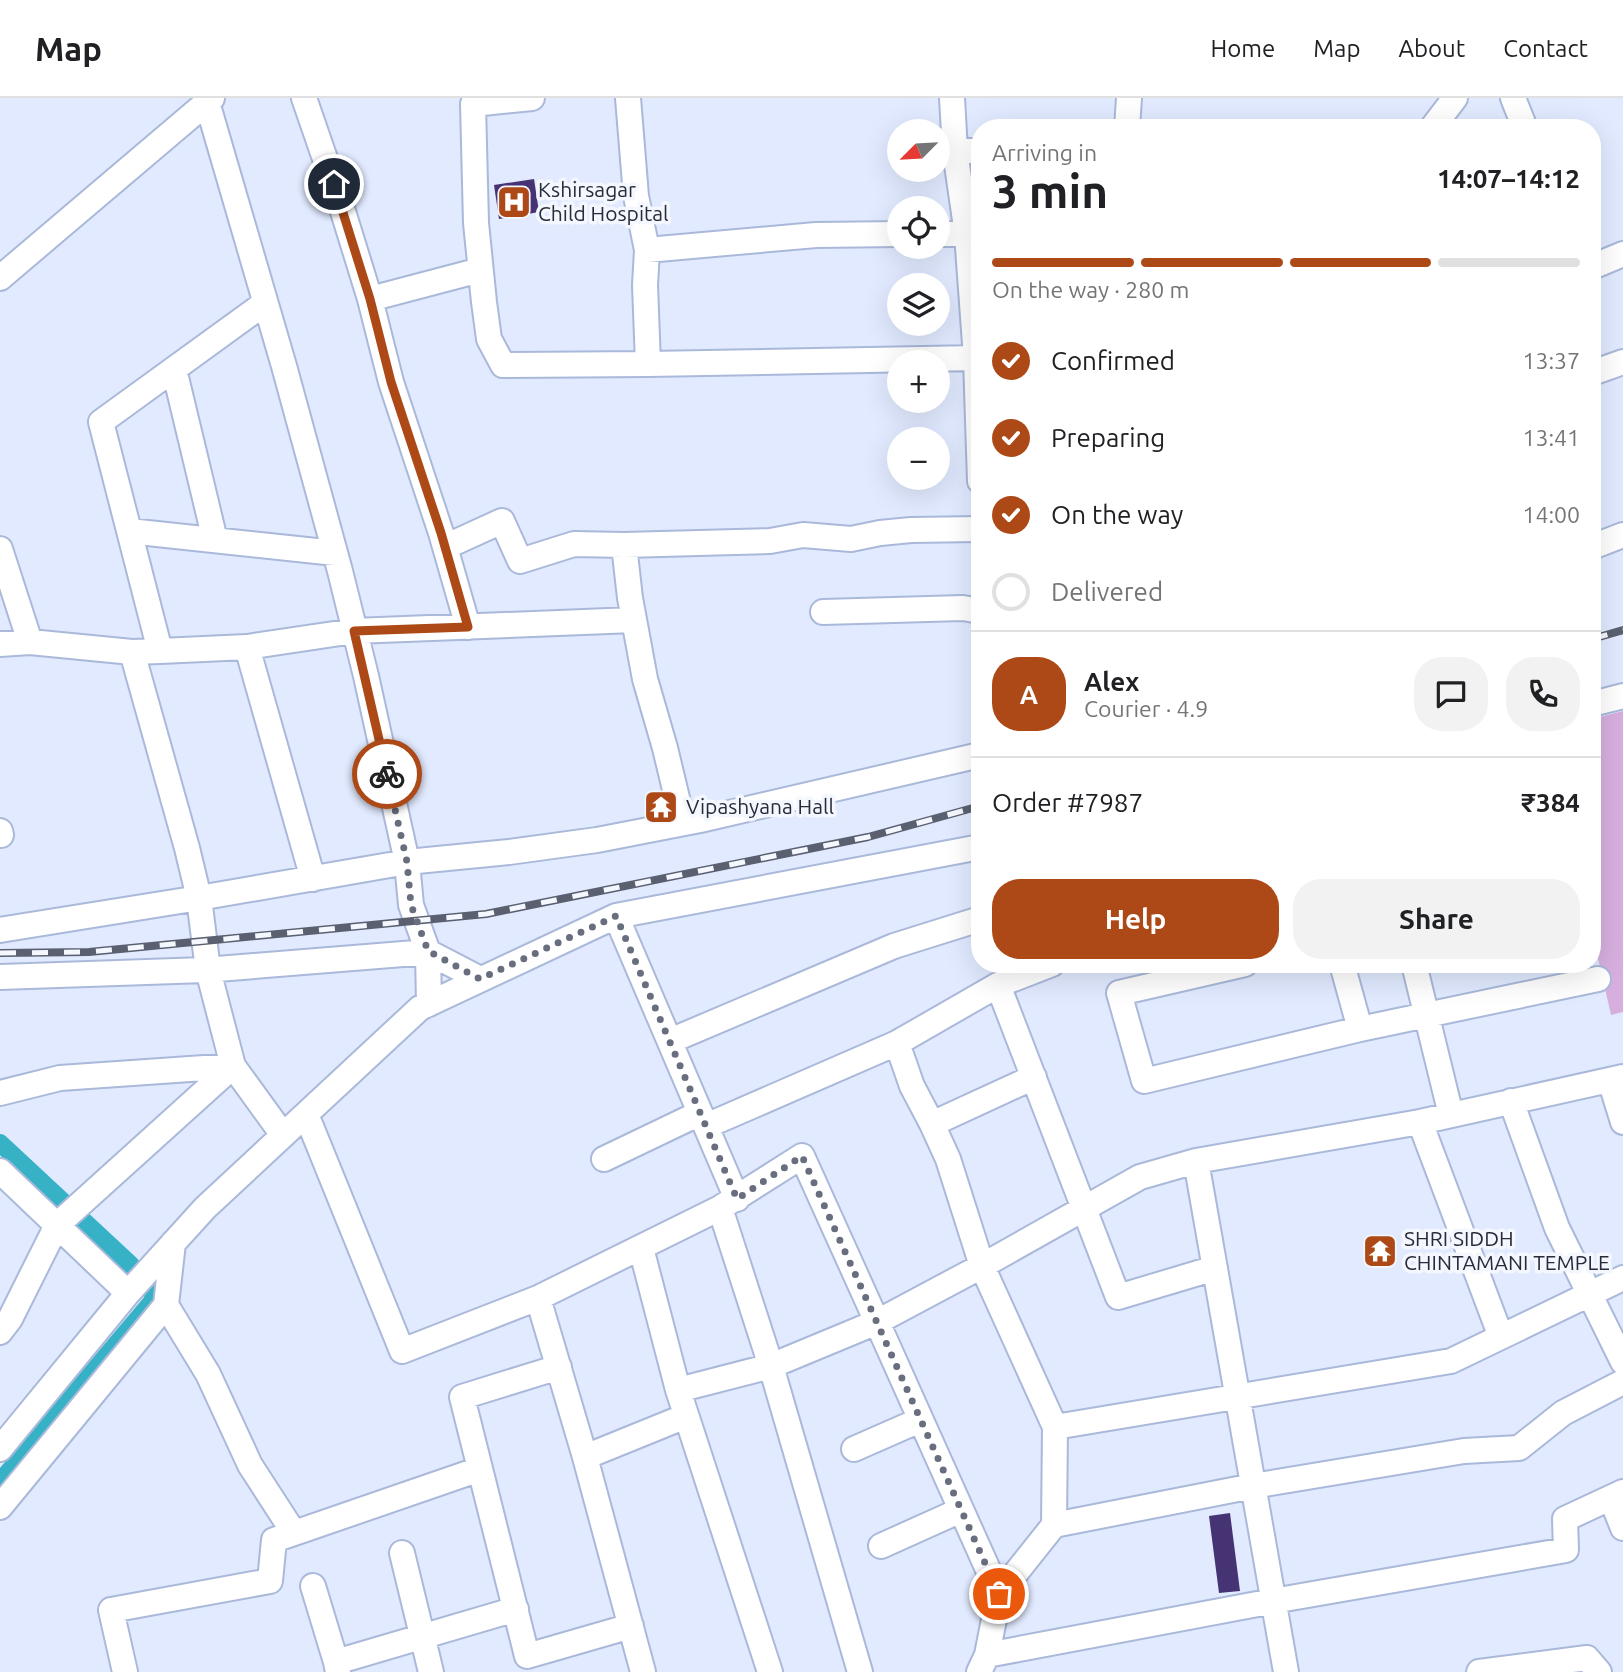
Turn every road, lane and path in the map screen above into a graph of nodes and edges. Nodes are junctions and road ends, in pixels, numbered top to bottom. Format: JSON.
{"nodes":[{"id":1,"x":304,"y":98,"type":"edge"},
{"id":2,"x":531,"y":98,"type":"edge"},
{"id":3,"x":628,"y":98,"type":"edge"},
{"id":4,"x":952,"y":98,"type":"edge"},
{"id":5,"x":1129,"y":98,"type":"edge"},
{"id":6,"x":1455,"y":98,"type":"edge"},
{"id":7,"x":1513,"y":98,"type":"edge"},
{"id":8,"x":209,"y":100,"type":"edge"},
{"id":9,"x":1128,"y":119,"type":"edge"},
{"id":10,"x":1439,"y":119,"type":"edge"},
{"id":11,"x":1521,"y":119,"type":"edge"},
{"id":12,"x":955,"y":151,"type":"junction"},
{"id":13,"x":971,"y":151,"type":"edge"},
{"id":14,"x":887,"y":234,"type":"edge"},
{"id":15,"x":950,"y":234,"type":"edge"},
{"id":16,"x":967,"y":234,"type":"junction"},
{"id":17,"x":647,"y":250,"type":"junction"},
{"id":18,"x":1623,"y":254,"type":"edge"},
{"id":19,"x":1601,"y":263,"type":"edge"},
{"id":20,"x":480,"y":270,"type":"junction"},
{"id":21,"x":0,"y":278,"type":"edge"},
{"id":22,"x":971,"y":279,"type":"edge"},
{"id":23,"x":370,"y":299,"type":"junction"},
{"id":24,"x":265,"y":303,"type":"junction"},
{"id":25,"x":971,"y":358,"type":"edge"},
{"id":26,"x":1623,"y":362,"type":"edge"},
{"id":27,"x":648,"y":365,"type":"junction"},
{"id":28,"x":174,"y":369,"type":"junction"},
{"id":29,"x":1601,"y":370,"type":"edge"},
{"id":30,"x":971,"y":529,"type":"edge"},
{"id":31,"x":129,"y":531,"type":"junction"},
{"id":32,"x":1623,"y":535,"type":"edge"},
{"id":33,"x":215,"y":540,"type":"junction"},
{"id":34,"x":1601,"y":544,"type":"edge"},
{"id":35,"x":624,"y":545,"type":"junction"},
{"id":36,"x":445,"y":547,"type":"junction"},
{"id":37,"x":0,"y":549,"type":"edge"},
{"id":38,"x":335,"y":553,"type":"junction"},
{"id":39,"x":971,"y":609,"type":"edge"},
{"id":40,"x":823,"y":612,"type":"dead end"},
{"id":41,"x":634,"y":620,"type":"junction"},
{"id":42,"x":468,"y":627,"type":"junction"},
{"id":43,"x":354,"y":631,"type":"junction"},
{"id":44,"x":30,"y":642,"type":"junction"},
{"id":45,"x":0,"y":644,"type":"edge"},
{"id":46,"x":247,"y":648,"type":"junction"},
{"id":47,"x":160,"y":651,"type":"junction"},
{"id":48,"x":132,"y":652,"type":"junction"},
{"id":49,"x":1623,"y":696,"type":"edge"},
{"id":50,"x":1601,"y":702,"type":"edge"},
{"id":51,"x":971,"y":757,"type":"edge"},
{"id":52,"x":683,"y":823,"type":"junction"},
{"id":53,"x":971,"y":849,"type":"edge"},
{"id":54,"x":407,"y":862,"type":"junction"},
{"id":55,"x":313,"y":879,"type":"junction"},
{"id":56,"x":198,"y":898,"type":"junction"},
{"id":57,"x":616,"y":916,"type":"junction"},
{"id":58,"x":971,"y":922,"type":"edge"},
{"id":59,"x":0,"y":930,"type":"edge"},
{"id":60,"x":428,"y":951,"type":"junction"},
{"id":61,"x":208,"y":970,"type":"junction"},
{"id":62,"x":1016,"y":973,"type":"edge"},
{"id":63,"x":1206,"y":973,"type":"edge"},
{"id":64,"x":1344,"y":973,"type":"edge"},
{"id":65,"x":1416,"y":973,"type":"edge"},
{"id":66,"x":0,"y":977,"type":"edge"},
{"id":67,"x":480,"y":979,"type":"junction"},
{"id":68,"x":1598,"y":979,"type":"dead end"},
{"id":69,"x":998,"y":985,"type":"junction"},
{"id":70,"x":429,"y":1003,"type":"junction"},
{"id":71,"x":1426,"y":1016,"type":"junction"},
{"id":72,"x":1360,"y":1029,"type":"junction"},
{"id":73,"x":670,"y":1041,"type":"junction"},
{"id":74,"x":897,"y":1043,"type":"junction"},
{"id":75,"x":233,"y":1066,"type":"junction"},
{"id":76,"x":1034,"y":1077,"type":"junction"},
{"id":77,"x":1616,"y":1079,"type":"edge"},
{"id":78,"x":0,"y":1093,"type":"edge"},
{"id":79,"x":1511,"y":1101,"type":"junction"},
{"id":80,"x":306,"y":1114,"type":"junction"},
{"id":81,"x":1451,"y":1115,"type":"junction"},
{"id":82,"x":703,"y":1120,"type":"junction"},
{"id":83,"x":1420,"y":1122,"type":"junction"},
{"id":84,"x":1623,"y":1122,"type":"edge"},
{"id":85,"x":932,"y":1124,"type":"junction"},
{"id":86,"x":283,"y":1135,"type":"junction"},
{"id":87,"x":604,"y":1159,"type":"dead end"},
{"id":88,"x":1196,"y":1161,"type":"junction"},
{"id":89,"x":0,"y":1171,"type":"edge"},
{"id":90,"x":728,"y":1203,"type":"junction"},
{"id":91,"x":1084,"y":1209,"type":"junction"},
{"id":92,"x":57,"y":1225,"type":"junction"},
{"id":93,"x":173,"y":1243,"type":"junction"},
{"id":94,"x":641,"y":1248,"type":"junction"},
{"id":95,"x":982,"y":1266,"type":"junction"},
{"id":96,"x":1215,"y":1268,"type":"junction"},
{"id":97,"x":1623,"y":1278,"type":"edge"},
{"id":98,"x":128,"y":1293,"type":"junction"},
{"id":99,"x":1590,"y":1294,"type":"junction"},
{"id":100,"x":538,"y":1298,"type":"junction"},
{"id":101,"x":166,"y":1305,"type":"junction"},
{"id":102,"x":877,"y":1322,"type":"junction"},
{"id":103,"x":0,"y":1332,"type":"edge"},
{"id":104,"x":1501,"y":1337,"type":"junction"},
{"id":105,"x":1623,"y":1362,"type":"edge"},
{"id":106,"x":771,"y":1366,"type":"junction"},
{"id":107,"x":559,"y":1367,"type":"junction"},
{"id":108,"x":1623,"y":1382,"type":"edge"},
{"id":109,"x":678,"y":1390,"type":"junction"},
{"id":110,"x":1238,"y":1396,"type":"junction"},
{"id":111,"x":686,"y":1416,"type":"junction"},
{"id":112,"x":920,"y":1420,"type":"junction"},
{"id":113,"x":1055,"y":1427,"type":"junction"},
{"id":114,"x":0,"y":1449,"type":"edge"},
{"id":115,"x":853,"y":1449,"type":"dead end"},
{"id":116,"x":585,"y":1457,"type":"junction"},
{"id":117,"x":480,"y":1469,"type":"junction"},
{"id":118,"x":1253,"y":1486,"type":"junction"},
{"id":119,"x":1617,"y":1495,"type":"edge"},
{"id":120,"x":0,"y":1507,"type":"edge"},
{"id":121,"x":961,"y":1510,"type":"junction"},
{"id":122,"x":1054,"y":1525,"type":"junction"},
{"id":123,"x":1623,"y":1528,"type":"edge"},
{"id":124,"x":294,"y":1533,"type":"junction"},
{"id":125,"x":881,"y":1546,"type":"dead end"},
{"id":126,"x":402,"y":1553,"type":"dead end"},
{"id":127,"x":313,"y":1586,"type":"dead end"},
{"id":128,"x":999,"y":1594,"type":"junction"},
{"id":129,"x":1273,"y":1601,"type":"junction"},
{"id":130,"x":516,"y":1609,"type":"junction"},
{"id":131,"x":631,"y":1626,"type":"junction"},
{"id":132,"x":422,"y":1636,"type":"junction"},
{"id":133,"x":983,"y":1663,"type":"edge"},
{"id":134,"x":337,"y":1667,"type":"edge"},
{"id":135,"x":125,"y":1672,"type":"edge"},
{"id":136,"x":431,"y":1672,"type":"edge"},
{"id":137,"x":643,"y":1672,"type":"edge"},
{"id":138,"x":770,"y":1672,"type":"edge"},
{"id":139,"x":860,"y":1672,"type":"edge"},
{"id":140,"x":1286,"y":1672,"type":"edge"},
{"id":141,"x":1479,"y":1672,"type":"edge"},
{"id":142,"x":1599,"y":1672,"type":"edge"}],
"edges":[{"from":1,"to":23,"type":"street"},
{"from":2,"to":20,"type":"street"},
{"from":3,"to":17,"type":"street"},
{"from":4,"to":12,"type":"street"},
{"from":5,"to":9,"type":"street"},
{"from":6,"to":10,"type":"street"},
{"from":7,"to":11,"type":"street"},
{"from":8,"to":21,"type":"street"},
{"from":8,"to":24,"type":"street"},
{"from":12,"to":13,"type":"street"},
{"from":12,"to":16,"type":"street"},
{"from":14,"to":17,"type":"street"},
{"from":15,"to":16,"type":"street"},
{"from":16,"to":22,"type":"street"},
{"from":17,"to":27,"type":"street"},
{"from":18,"to":19,"type":"street"},
{"from":20,"to":23,"type":"street"},
{"from":20,"to":27,"type":"street"},
{"from":23,"to":36,"type":"street"},
{"from":24,"to":28,"type":"street"},
{"from":24,"to":38,"type":"street"},
{"from":25,"to":27,"type":"street"},
{"from":26,"to":29,"type":"street"},
{"from":28,"to":31,"type":"street"},
{"from":28,"to":33,"type":"street"},
{"from":30,"to":35,"type":"street"},
{"from":31,"to":33,"type":"street"},
{"from":31,"to":47,"type":"street"},
{"from":32,"to":34,"type":"street"},
{"from":33,"to":38,"type":"street"},
{"from":35,"to":36,"type":"street"},
{"from":35,"to":41,"type":"street"},
{"from":36,"to":42,"type":"street"},
{"from":37,"to":44,"type":"street"},
{"from":38,"to":43,"type":"street"},
{"from":39,"to":40,"type":"street"},
{"from":41,"to":42,"type":"street"},
{"from":41,"to":52,"type":"street"},
{"from":42,"to":43,"type":"street"},
{"from":43,"to":46,"type":"street"},
{"from":43,"to":54,"type":"street"},
{"from":44,"to":45,"type":"street"},
{"from":44,"to":48,"type":"street"},
{"from":46,"to":47,"type":"street"},
{"from":46,"to":55,"type":"street"},
{"from":47,"to":48,"type":"street"},
{"from":48,"to":56,"type":"street"},
{"from":49,"to":50,"type":"street"},
{"from":51,"to":52,"type":"street"},
{"from":52,"to":54,"type":"street"},
{"from":53,"to":57,"type":"street"},
{"from":54,"to":55,"type":"street"},
{"from":54,"to":60,"type":"street"},
{"from":55,"to":56,"type":"street"},
{"from":56,"to":59,"type":"street"},
{"from":56,"to":61,"type":"street"},
{"from":57,"to":67,"type":"street"},
{"from":57,"to":73,"type":"street"},
{"from":58,"to":73,"type":"street"},
{"from":60,"to":61,"type":"street"},
{"from":60,"to":67,"type":"street"},
{"from":60,"to":70,"type":"street"},
{"from":61,"to":66,"type":"street"},
{"from":61,"to":75,"type":"street"},
{"from":62,"to":69,"type":"street"},
{"from":63,"to":72,"type":"street"},
{"from":64,"to":72,"type":"street"},
{"from":65,"to":71,"type":"street"},
{"from":67,"to":70,"type":"street"},
{"from":68,"to":71,"type":"street"},
{"from":69,"to":74,"type":"street"},
{"from":69,"to":76,"type":"street"},
{"from":70,"to":80,"type":"street"},
{"from":71,"to":72,"type":"street"},
{"from":71,"to":81,"type":"street"},
{"from":73,"to":82,"type":"street"},
{"from":74,"to":82,"type":"street"},
{"from":74,"to":85,"type":"street"},
{"from":75,"to":78,"type":"street"},
{"from":75,"to":86,"type":"street"},
{"from":75,"to":92,"type":"street"},
{"from":76,"to":85,"type":"street"},
{"from":76,"to":91,"type":"street"},
{"from":77,"to":79,"type":"street"},
{"from":77,"to":84,"type":"street"},
{"from":79,"to":81,"type":"street"},
{"from":79,"to":99,"type":"street"},
{"from":80,"to":86,"type":"street"},
{"from":80,"to":100,"type":"street"},
{"from":81,"to":83,"type":"street"},
{"from":82,"to":87,"type":"street"},
{"from":82,"to":90,"type":"street"},
{"from":83,"to":88,"type":"street"},
{"from":83,"to":104,"type":"street"},
{"from":85,"to":95,"type":"street"},
{"from":86,"to":93,"type":"street"},
{"from":88,"to":91,"type":"street"},
{"from":88,"to":96,"type":"street"},
{"from":89,"to":92,"type":"street"},
{"from":90,"to":94,"type":"street"},
{"from":90,"to":102,"type":"street"},
{"from":90,"to":106,"type":"street"},
{"from":91,"to":95,"type":"street"},
{"from":91,"to":96,"type":"street"},
{"from":92,"to":98,"type":"street"},
{"from":92,"to":103,"type":"street"},
{"from":93,"to":98,"type":"street"},
{"from":93,"to":101,"type":"street"},
{"from":94,"to":100,"type":"street"},
{"from":94,"to":109,"type":"street"},
{"from":95,"to":102,"type":"street"},
{"from":95,"to":113,"type":"street"},
{"from":96,"to":110,"type":"street"},
{"from":97,"to":99,"type":"street"},
{"from":98,"to":114,"type":"street"},
{"from":99,"to":104,"type":"street"},
{"from":99,"to":105,"type":"street"},
{"from":100,"to":107,"type":"street"},
{"from":101,"to":120,"type":"street"},
{"from":101,"to":124,"type":"street"},
{"from":102,"to":106,"type":"street"},
{"from":102,"to":112,"type":"street"},
{"from":104,"to":110,"type":"street"},
{"from":106,"to":109,"type":"street"},
{"from":106,"to":139,"type":"street"},
{"from":107,"to":116,"type":"street"},
{"from":107,"to":117,"type":"street"},
{"from":108,"to":118,"type":"street"},
{"from":109,"to":111,"type":"street"},
{"from":110,"to":113,"type":"street"},
{"from":110,"to":118,"type":"street"},
{"from":111,"to":116,"type":"street"},
{"from":111,"to":138,"type":"street"},
{"from":112,"to":115,"type":"street"},
{"from":112,"to":121,"type":"street"},
{"from":113,"to":122,"type":"street"},
{"from":116,"to":131,"type":"street"},
{"from":117,"to":124,"type":"street"},
{"from":117,"to":130,"type":"street"},
{"from":118,"to":122,"type":"street"},
{"from":118,"to":129,"type":"street"},
{"from":119,"to":123,"type":"street"},
{"from":119,"to":129,"type":"street"},
{"from":121,"to":125,"type":"street"},
{"from":121,"to":128,"type":"street"},
{"from":122,"to":128,"type":"street"},
{"from":124,"to":135,"type":"street"},
{"from":126,"to":132,"type":"street"},
{"from":127,"to":134,"type":"street"},
{"from":128,"to":133,"type":"street"},
{"from":129,"to":133,"type":"street"},
{"from":129,"to":140,"type":"street"},
{"from":130,"to":131,"type":"street"},
{"from":130,"to":132,"type":"street"},
{"from":131,"to":137,"type":"street"},
{"from":132,"to":134,"type":"street"},
{"from":132,"to":136,"type":"street"},
{"from":141,"to":142,"type":"street"}]}
